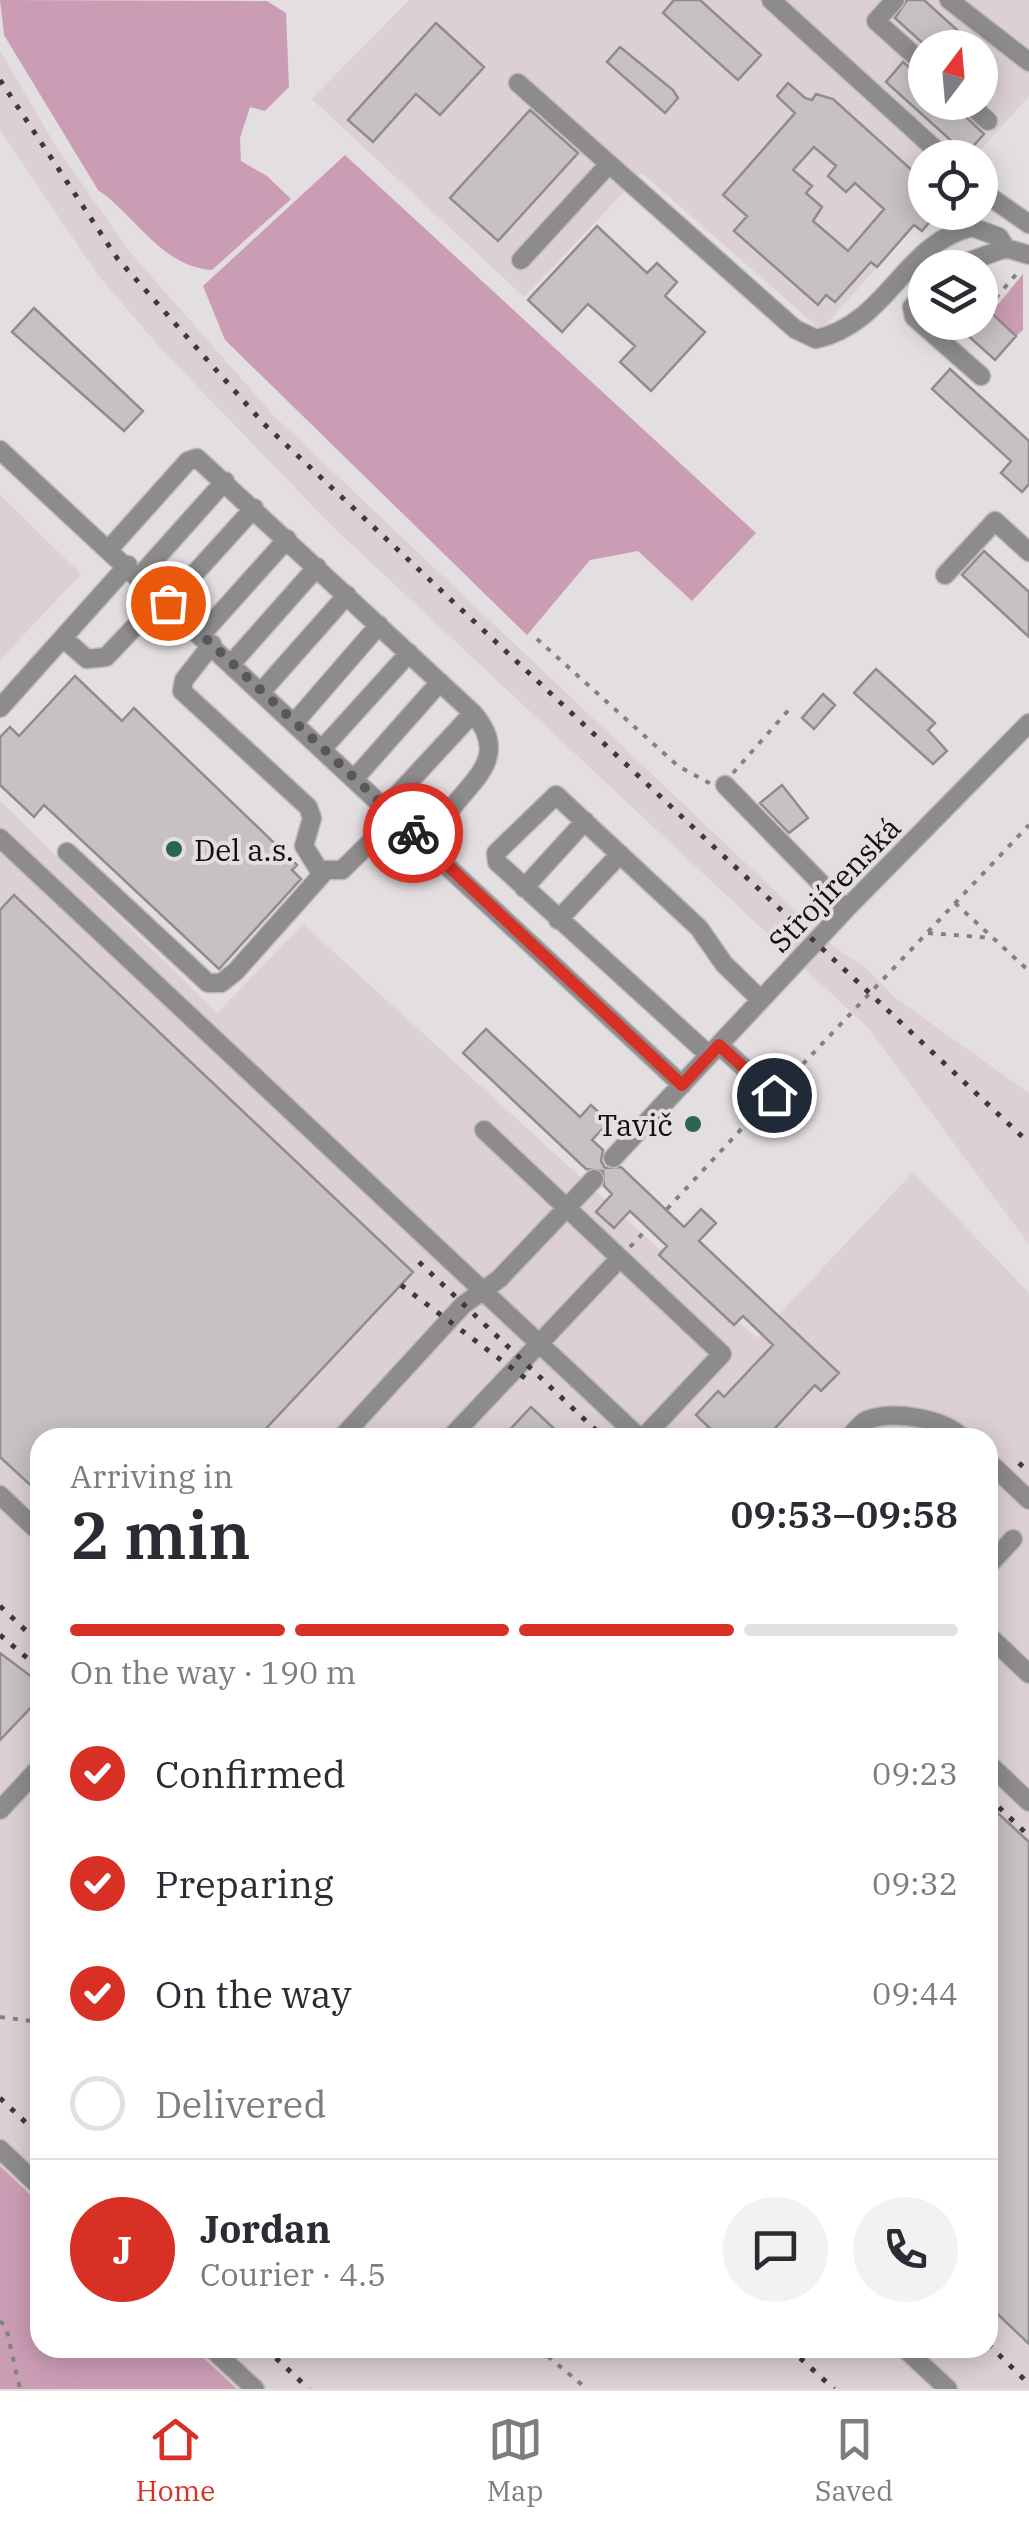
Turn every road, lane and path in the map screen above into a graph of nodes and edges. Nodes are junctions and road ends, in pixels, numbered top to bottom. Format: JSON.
{"nodes":[{"id":1,"x":771,"y":0,"type":"edge"},
{"id":2,"x":896,"y":0,"type":"edge"},
{"id":3,"x":948,"y":0,"type":"edge"},
{"id":4,"x":908,"y":50,"type":"edge"},
{"id":5,"x":1029,"y":62,"type":"edge"},
{"id":6,"x":518,"y":84,"type":"dead end"},
{"id":7,"x":924,"y":140,"type":"edge"},
{"id":8,"x":608,"y":164,"type":"junction"},
{"id":9,"x":998,"y":202,"type":"edge"},
{"id":10,"x":1029,"y":224,"type":"edge"},
{"id":11,"x":1006,"y":248,"type":"junction"},
{"id":12,"x":998,"y":251,"type":"edge"},
{"id":13,"x":1029,"y":254,"type":"edge"},
{"id":14,"x":521,"y":260,"type":"dead end"},
{"id":15,"x":998,"y":293,"type":"edge"},
{"id":16,"x":940,"y":340,"type":"edge"},
{"id":17,"x":981,"y":376,"type":"dead end"},
{"id":18,"x":0,"y":450,"type":"edge"},
{"id":19,"x":225,"y":481,"type":"junction"},
{"id":20,"x":254,"y":508,"type":"junction"},
{"id":21,"x":287,"y":538,"type":"junction"},
{"id":22,"x":1025,"y":540,"type":"edge"},
{"id":23,"x":110,"y":548,"type":"junction"},
{"id":24,"x":317,"y":567,"type":"junction"},
{"id":25,"x":134,"y":571,"type":"junction"},
{"id":26,"x":945,"y":575,"type":"dead end"},
{"id":27,"x":348,"y":595,"type":"junction"},
{"id":28,"x":166,"y":600,"type":"junction"},
{"id":29,"x":379,"y":624,"type":"junction"},
{"id":30,"x":62,"y":638,"type":"junction"},
{"id":31,"x":207,"y":639,"type":"junction"},
{"id":32,"x":537,"y":639,"type":"dead end"},
{"id":33,"x":409,"y":653,"type":"junction"},
{"id":34,"x":232,"y":663,"type":"junction"},
{"id":35,"x":440,"y":682,"type":"junction"},
{"id":36,"x":262,"y":690,"type":"junction"},
{"id":37,"x":793,"y":705,"type":"dead end"},
{"id":38,"x":0,"y":708,"type":"edge"},
{"id":39,"x":473,"y":713,"type":"junction"},
{"id":40,"x":296,"y":722,"type":"junction"},
{"id":41,"x":1029,"y":723,"type":"edge"},
{"id":42,"x":323,"y":748,"type":"junction"},
{"id":43,"x":355,"y":778,"type":"junction"},
{"id":44,"x":726,"y":785,"type":"junction"},
{"id":45,"x":391,"y":812,"type":"junction"},
{"id":46,"x":585,"y":821,"type":"junction"},
{"id":47,"x":1029,"y":825,"type":"edge"},
{"id":48,"x":0,"y":838,"type":"edge"},
{"id":49,"x":67,"y":852,"type":"dead end"},
{"id":50,"x":436,"y":854,"type":"junction"},
{"id":51,"x":620,"y":854,"type":"junction"},
{"id":52,"x":326,"y":870,"type":"junction"},
{"id":53,"x":524,"y":888,"type":"junction"},
{"id":54,"x":955,"y":903,"type":"junction"},
{"id":55,"x":846,"y":909,"type":"junction"},
{"id":56,"x":558,"y":920,"type":"junction"},
{"id":57,"x":926,"y":933,"type":"junction"},
{"id":58,"x":993,"y":938,"type":"junction"},
{"id":59,"x":1029,"y":971,"type":"edge"},
{"id":60,"x":762,"y":1000,"type":"junction"},
{"id":61,"x":714,"y":1050,"type":"junction"},
{"id":62,"x":682,"y":1085,"type":"junction"},
{"id":63,"x":774,"y":1095,"type":"junction"},
{"id":64,"x":484,"y":1130,"type":"dead end"},
{"id":65,"x":613,"y":1158,"type":"dead end"},
{"id":66,"x":594,"y":1179,"type":"dead end"},
{"id":67,"x":567,"y":1208,"type":"junction"},
{"id":68,"x":666,"y":1208,"type":"dead end"},
{"id":69,"x":647,"y":1229,"type":"dead end"},
{"id":70,"x":620,"y":1258,"type":"junction"},
{"id":71,"x":483,"y":1290,"type":"junction"},
{"id":72,"x":539,"y":1344,"type":"junction"},
{"id":73,"x":350,"y":1428,"type":"edge"},
{"id":74,"x":459,"y":1428,"type":"edge"},
{"id":75,"x":630,"y":1428,"type":"edge"},
{"id":76,"x":651,"y":1428,"type":"edge"},
{"id":77,"x":858,"y":1428,"type":"edge"},
{"id":78,"x":945,"y":1428,"type":"edge"},
{"id":79,"x":998,"y":1471,"type":"edge"},
{"id":80,"x":0,"y":1495,"type":"edge"},
{"id":81,"x":1029,"y":1500,"type":"edge"},
{"id":82,"x":30,"y":1524,"type":"edge"},
{"id":83,"x":1013,"y":1539,"type":"dead end"},
{"id":84,"x":998,"y":1555,"type":"edge"},
{"id":85,"x":998,"y":1645,"type":"edge"},
{"id":86,"x":1029,"y":1674,"type":"edge"},
{"id":87,"x":998,"y":1773,"type":"edge"},
{"id":88,"x":30,"y":1777,"type":"edge"},
{"id":89,"x":1029,"y":1802,"type":"edge"},
{"id":90,"x":0,"y":1810,"type":"edge"},
{"id":91,"x":0,"y":2017,"type":"edge"},
{"id":92,"x":30,"y":2021,"type":"edge"},
{"id":93,"x":0,"y":2149,"type":"edge"},
{"id":94,"x":30,"y":2178,"type":"edge"},
{"id":95,"x":0,"y":2321,"type":"edge"},
{"id":96,"x":222,"y":2358,"type":"edge"},
{"id":97,"x":550,"y":2358,"type":"edge"},
{"id":98,"x":915,"y":2358,"type":"edge"},
{"id":99,"x":20,"y":2389,"type":"edge"},
{"id":100,"x":255,"y":2389,"type":"edge"},
{"id":101,"x":587,"y":2389,"type":"edge"},
{"id":102,"x":948,"y":2389,"type":"edge"}],
"edges":[{"from":1,"to":7,"type":"street"},
{"from":2,"to":4,"type":"street"},
{"from":3,"to":5,"type":"street"},
{"from":6,"to":8,"type":"street"},
{"from":8,"to":11,"type":"street"},
{"from":8,"to":14,"type":"street"},
{"from":9,"to":10,"type":"street"},
{"from":11,"to":12,"type":"street"},
{"from":11,"to":13,"type":"street"},
{"from":13,"to":15,"type":"path"},
{"from":16,"to":17,"type":"street"},
{"from":18,"to":23,"type":"street"},
{"from":19,"to":20,"type":"street"},
{"from":19,"to":23,"type":"street"},
{"from":19,"to":25,"type":"street"},
{"from":20,"to":21,"type":"street"},
{"from":20,"to":28,"type":"street"},
{"from":21,"to":24,"type":"street"},
{"from":21,"to":31,"type":"street"},
{"from":22,"to":26,"type":"street"},
{"from":23,"to":25,"type":"street"},
{"from":24,"to":27,"type":"street"},
{"from":24,"to":34,"type":"street"},
{"from":25,"to":28,"type":"street"},
{"from":25,"to":30,"type":"street"},
{"from":27,"to":29,"type":"street"},
{"from":27,"to":36,"type":"street"},
{"from":28,"to":30,"type":"street"},
{"from":28,"to":31,"type":"street"},
{"from":29,"to":33,"type":"street"},
{"from":29,"to":40,"type":"street"},
{"from":30,"to":38,"type":"street"},
{"from":31,"to":34,"type":"street"},
{"from":31,"to":52,"type":"street"},
{"from":32,"to":44,"type":"path"},
{"from":33,"to":35,"type":"street"},
{"from":33,"to":42,"type":"street"},
{"from":34,"to":36,"type":"street"},
{"from":35,"to":39,"type":"street"},
{"from":35,"to":43,"type":"street"},
{"from":36,"to":40,"type":"street"},
{"from":37,"to":44,"type":"path"},
{"from":39,"to":45,"type":"street"},
{"from":39,"to":50,"type":"street"},
{"from":40,"to":42,"type":"street"},
{"from":41,"to":55,"type":"street","name":"Strojírenská"},
{"from":42,"to":43,"type":"street"},
{"from":43,"to":45,"type":"street"},
{"from":44,"to":55,"type":"street"},
{"from":45,"to":50,"type":"street"},
{"from":45,"to":52,"type":"street"},
{"from":46,"to":51,"type":"street"},
{"from":46,"to":53,"type":"street"},
{"from":46,"to":53,"type":"street"},
{"from":47,"to":54,"type":"path"},
{"from":48,"to":71,"type":"street"},
{"from":49,"to":52,"type":"street"},
{"from":50,"to":62,"type":"street"},
{"from":51,"to":56,"type":"street"},
{"from":51,"to":60,"type":"street"},
{"from":53,"to":56,"type":"street"},
{"from":54,"to":57,"type":"path"},
{"from":54,"to":58,"type":"path"},
{"from":55,"to":60,"type":"street","name":"Strojírenská"},
{"from":56,"to":61,"type":"street"},
{"from":57,"to":58,"type":"path"},
{"from":57,"to":63,"type":"path"},
{"from":58,"to":59,"type":"path"},
{"from":60,"to":61,"type":"street","name":"Strojírenská"},
{"from":61,"to":62,"type":"street","name":"Strojírenská"},
{"from":61,"to":63,"type":"street"},
{"from":62,"to":65,"type":"street","name":"Strojírenská"},
{"from":63,"to":68,"type":"path"},
{"from":64,"to":67,"type":"street"},
{"from":66,"to":67,"type":"street"},
{"from":67,"to":70,"type":"street"},
{"from":67,"to":71,"type":"street"},
{"from":69,"to":70,"type":"path"},
{"from":70,"to":72,"type":"street"},
{"from":70,"to":76,"type":"street"},
{"from":71,"to":72,"type":"street"},
{"from":71,"to":73,"type":"street"},
{"from":72,"to":74,"type":"street"},
{"from":72,"to":75,"type":"street"},
{"from":77,"to":78,"type":"street"},
{"from":79,"to":81,"type":"street"},
{"from":80,"to":82,"type":"street"},
{"from":83,"to":84,"type":"street"},
{"from":85,"to":86,"type":"street"},
{"from":87,"to":89,"type":"street"},
{"from":88,"to":90,"type":"street"},
{"from":91,"to":92,"type":"path"},
{"from":93,"to":94,"type":"street"},
{"from":95,"to":99,"type":"path"},
{"from":96,"to":100,"type":"street"},
{"from":97,"to":101,"type":"path"},
{"from":98,"to":102,"type":"street"}]}
